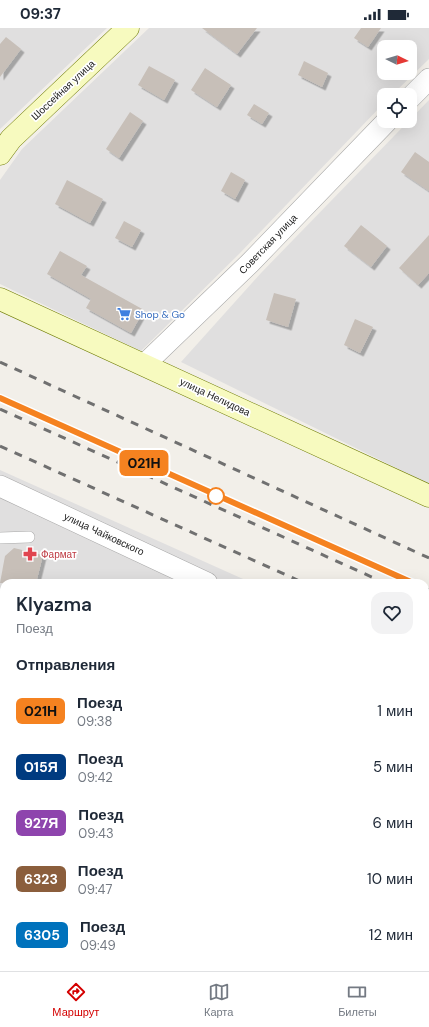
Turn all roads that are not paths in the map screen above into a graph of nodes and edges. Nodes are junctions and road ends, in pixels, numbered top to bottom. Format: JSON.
{"nodes":[{"id":1,"x":128,"y":28,"type":"edge"},
{"id":2,"x":429,"y":79,"type":"edge"},
{"id":3,"x":417,"y":91,"type":"edge"},
{"id":4,"x":380,"y":128,"type":"edge"},
{"id":5,"x":0,"y":154,"type":"edge"},
{"id":6,"x":0,"y":299,"type":"edge"},
{"id":7,"x":145,"y":364,"type":"junction"},
{"id":8,"x":0,"y":486,"type":"edge"},
{"id":9,"x":429,"y":496,"type":"edge"},
{"id":10,"x":29,"y":537,"type":"dead end"},
{"id":11,"x":0,"y":538,"type":"edge"},
{"id":12,"x":198,"y":579,"type":"edge"}],
"edges":[{"from":1,"to":5,"type":"main road","name":"Шоссейная улица"},
{"from":2,"to":3,"type":"street"},
{"from":4,"to":7,"type":"street","name":"Советская улица"},
{"from":6,"to":7,"type":"main road","name":"улица Нелидова"},
{"from":7,"to":9,"type":"main road","name":"улица Нелидова"},
{"from":8,"to":12,"type":"street","name":"улица Чайковского"},
{"from":10,"to":11,"type":"lane"}]}
